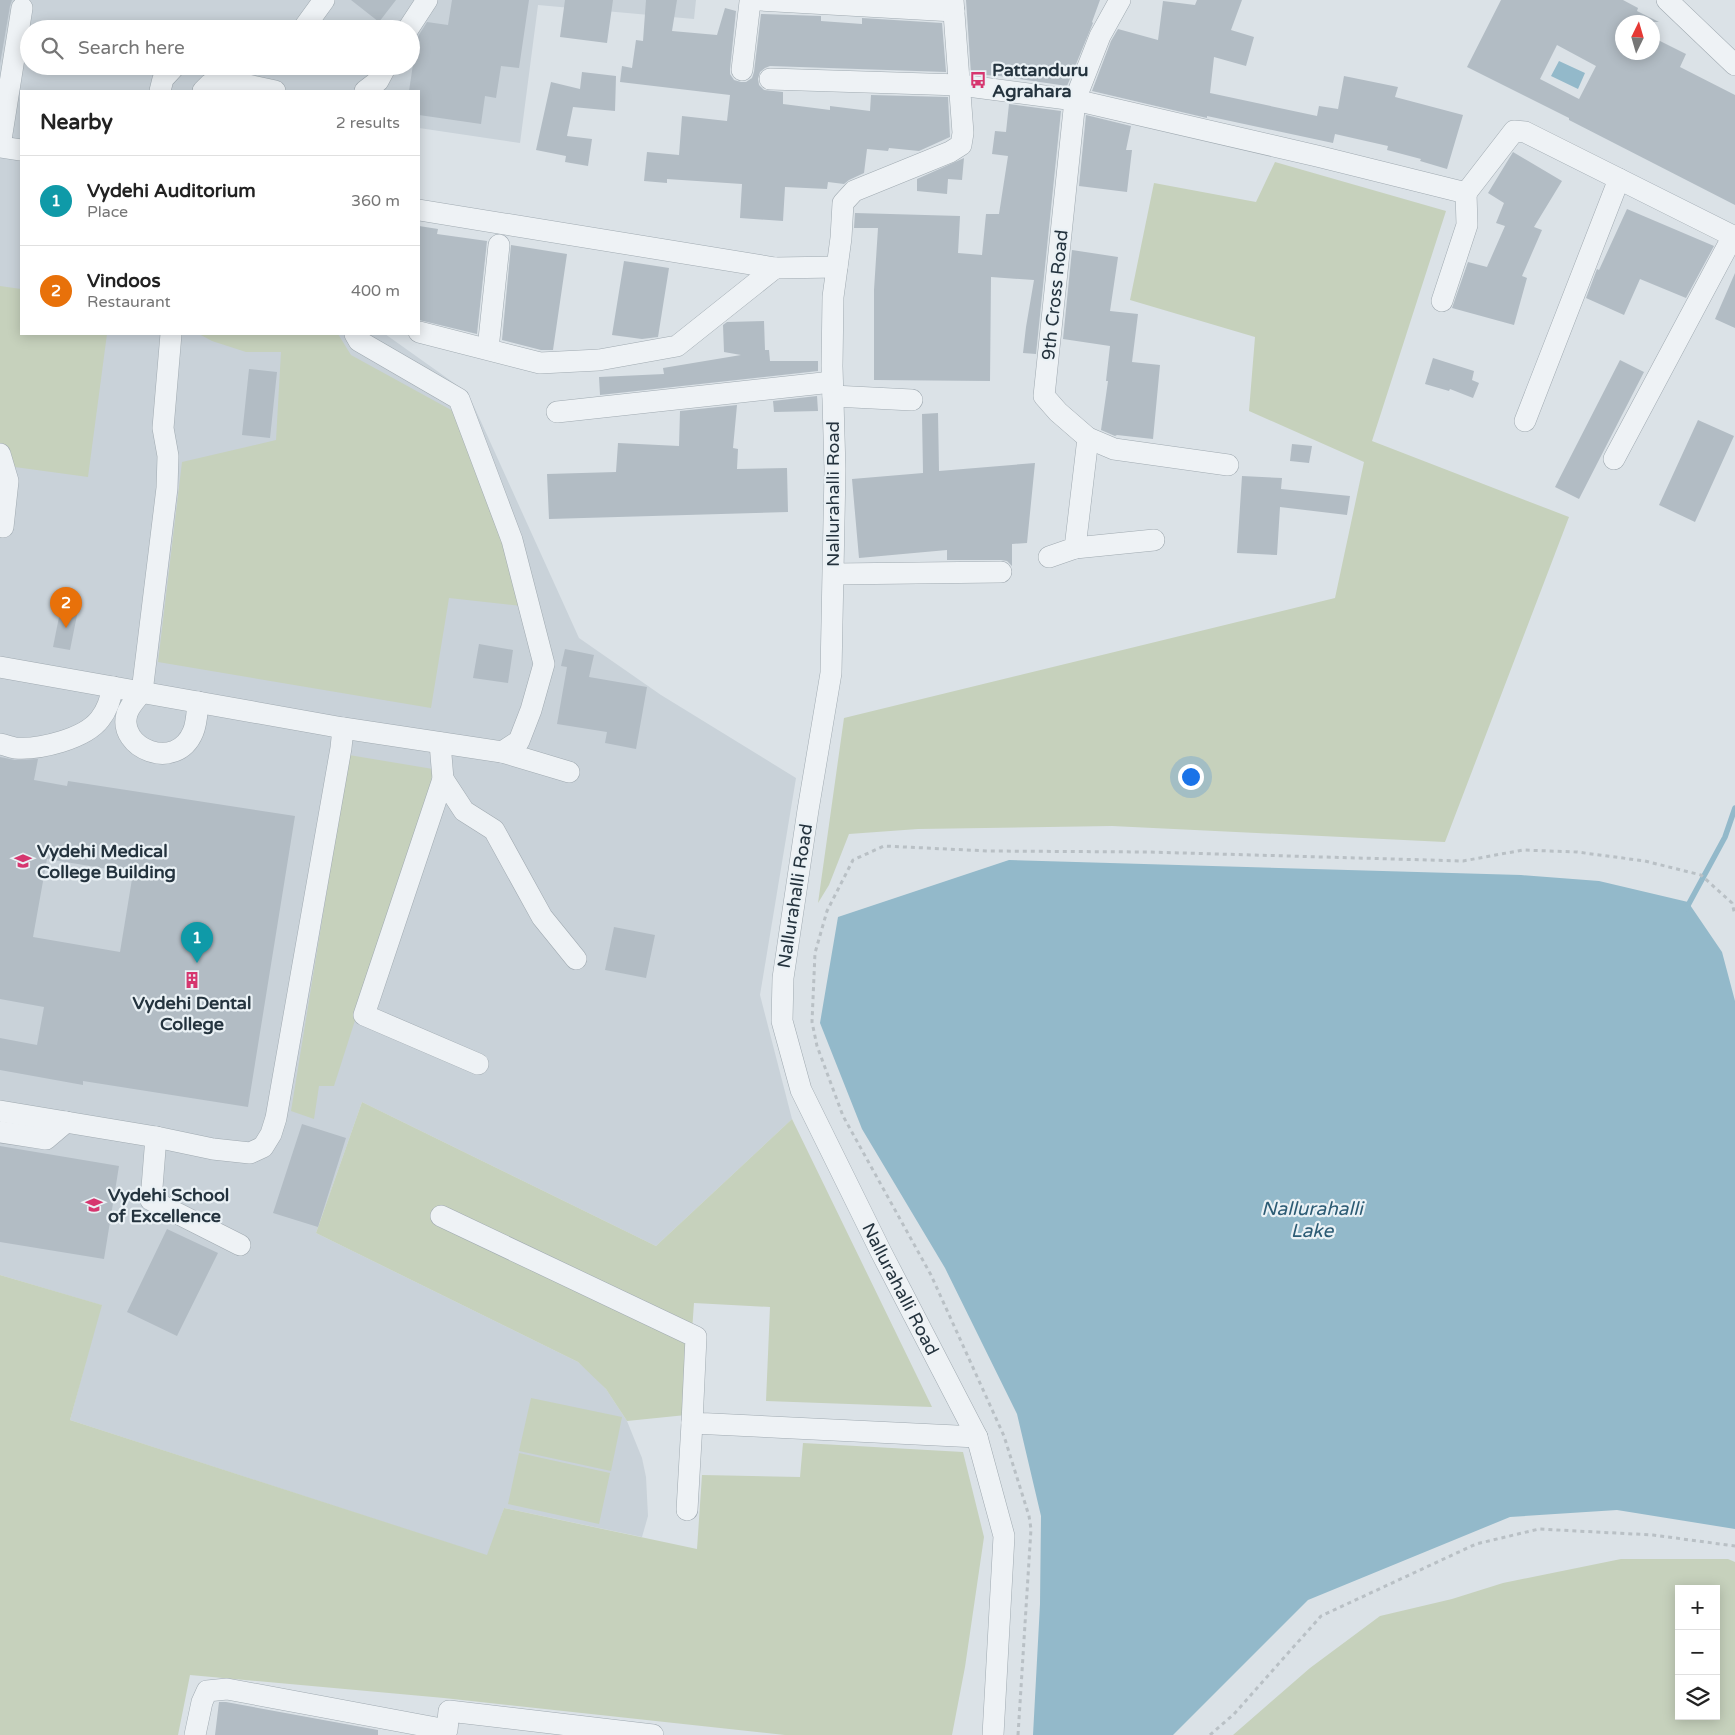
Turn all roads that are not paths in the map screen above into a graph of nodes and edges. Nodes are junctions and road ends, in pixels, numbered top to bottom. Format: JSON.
{"nodes":[{"id":1,"x":324,"y":0,"type":"edge"},
{"id":2,"x":427,"y":0,"type":"edge"},
{"id":3,"x":758,"y":0,"type":"edge"},
{"id":4,"x":1120,"y":0,"type":"edge"},
{"id":5,"x":1667,"y":0,"type":"edge"},
{"id":6,"x":953,"y":5,"type":"edge"},
{"id":7,"x":22,"y":8,"type":"dead end"},
{"id":8,"x":20,"y":20,"type":"edge"},
{"id":9,"x":309,"y":20,"type":"edge"},
{"id":10,"x":414,"y":20,"type":"edge"},
{"id":11,"x":20,"y":21,"type":"edge"},
{"id":12,"x":1735,"y":65,"type":"edge"},
{"id":13,"x":742,"y":70,"type":"dead end"},
{"id":14,"x":167,"y":75,"type":"edge"},
{"id":15,"x":381,"y":75,"type":"edge"},
{"id":16,"x":770,"y":79,"type":"dead end"},
{"id":17,"x":960,"y":85,"type":"junction"},
{"id":18,"x":160,"y":90,"type":"edge"},
{"id":19,"x":204,"y":90,"type":"edge"},
{"id":20,"x":270,"y":90,"type":"edge"},
{"id":21,"x":366,"y":90,"type":"edge"},
{"id":22,"x":1075,"y":100,"type":"junction"},
{"id":23,"x":0,"y":147,"type":"edge"},
{"id":24,"x":20,"y":150,"type":"edge"},
{"id":25,"x":1619,"y":179,"type":"junction"},
{"id":26,"x":1466,"y":193,"type":"junction"},
{"id":27,"x":420,"y":210,"type":"edge"},
{"id":28,"x":1734,"y":236,"type":"edge"},
{"id":29,"x":499,"y":245,"type":"dead end"},
{"id":30,"x":837,"y":267,"type":"junction"},
{"id":31,"x":775,"y":268,"type":"junction"},
{"id":32,"x":1442,"y":301,"type":"dead end"},
{"id":33,"x":420,"y":332,"type":"edge"},
{"id":34,"x":171,"y":335,"type":"edge"},
{"id":35,"x":356,"y":335,"type":"edge"},
{"id":36,"x":488,"y":350,"type":"junction"},
{"id":37,"x":832,"y":389,"type":"junction"},
{"id":38,"x":912,"y":400,"type":"dead end"},
{"id":39,"x":556,"y":412,"type":"dead end"},
{"id":40,"x":1525,"y":420,"type":"dead end"},
{"id":41,"x":1088,"y":438,"type":"junction"},
{"id":42,"x":0,"y":454,"type":"edge"},
{"id":43,"x":1614,"y":459,"type":"dead end"},
{"id":44,"x":1228,"y":465,"type":"dead end"},
{"id":45,"x":3,"y":528,"type":"dead end"},
{"id":46,"x":1154,"y":540,"type":"dead end"},
{"id":47,"x":1075,"y":548,"type":"junction"},
{"id":48,"x":1049,"y":557,"type":"dead end"},
{"id":49,"x":1001,"y":572,"type":"dead end"},
{"id":50,"x":834,"y":574,"type":"junction"},
{"id":51,"x":0,"y":667,"type":"edge"},
{"id":52,"x":113,"y":687,"type":"junction"},
{"id":53,"x":142,"y":692,"type":"junction"},
{"id":54,"x":198,"y":702,"type":"junction"},
{"id":55,"x":343,"y":728,"type":"junction"},
{"id":56,"x":440,"y":743,"type":"junction"},
{"id":57,"x":0,"y":744,"type":"edge"},
{"id":58,"x":502,"y":752,"type":"junction"},
{"id":59,"x":569,"y":772,"type":"dead end"},
{"id":60,"x":443,"y":779,"type":"junction"},
{"id":61,"x":576,"y":959,"type":"dead end"},
{"id":62,"x":478,"y":1064,"type":"dead end"},
{"id":63,"x":0,"y":1111,"type":"edge"},
{"id":64,"x":66,"y":1122,"type":"junction"},
{"id":65,"x":0,"y":1132,"type":"edge"},
{"id":66,"x":156,"y":1138,"type":"junction"},
{"id":67,"x":441,"y":1216,"type":"dead end"},
{"id":68,"x":240,"y":1245,"type":"dead end"},
{"id":69,"x":692,"y":1422,"type":"junction"},
{"id":70,"x":977,"y":1437,"type":"junction"},
{"id":71,"x":687,"y":1510,"type":"dead end"},
{"id":72,"x":447,"y":1732,"type":"edge"},
{"id":73,"x":195,"y":1735,"type":"edge"},
{"id":74,"x":653,"y":1735,"type":"edge"},
{"id":75,"x":993,"y":1735,"type":"edge"}],
"edges":[{"from":1,"to":9,"type":"street"},
{"from":2,"to":10,"type":"street"},
{"from":3,"to":6,"type":"street"},
{"from":3,"to":13,"type":"street"},
{"from":4,"to":22,"type":"street","name":"9th Cross Road"},
{"from":5,"to":12,"type":"street"},
{"from":6,"to":17,"type":"street"},
{"from":7,"to":8,"type":"street"},
{"from":11,"to":23,"type":"street"},
{"from":14,"to":18,"type":"street"},
{"from":15,"to":21,"type":"street"},
{"from":16,"to":17,"type":"street"},
{"from":17,"to":22,"type":"street"},
{"from":17,"to":30,"type":"street","name":"Nallurahalli Road"},
{"from":19,"to":20,"type":"street"},
{"from":22,"to":26,"type":"street"},
{"from":22,"to":41,"type":"street","name":"9th Cross Road"},
{"from":23,"to":24,"type":"street"},
{"from":25,"to":26,"type":"street"},
{"from":25,"to":28,"type":"street"},
{"from":25,"to":40,"type":"street"},
{"from":26,"to":32,"type":"street"},
{"from":27,"to":31,"type":"street"},
{"from":28,"to":43,"type":"street"},
{"from":29,"to":36,"type":"street"},
{"from":30,"to":31,"type":"street"},
{"from":30,"to":37,"type":"street","name":"Nallurahalli Road"},
{"from":31,"to":36,"type":"street"},
{"from":33,"to":36,"type":"street"},
{"from":34,"to":53,"type":"street"},
{"from":35,"to":58,"type":"street"},
{"from":37,"to":38,"type":"street"},
{"from":37,"to":39,"type":"street"},
{"from":37,"to":50,"type":"street","name":"Nallurahalli Road"},
{"from":41,"to":44,"type":"street","name":"9th Cross Road"},
{"from":41,"to":47,"type":"street"},
{"from":42,"to":45,"type":"street"},
{"from":46,"to":47,"type":"street"},
{"from":47,"to":48,"type":"street"},
{"from":49,"to":50,"type":"street"},
{"from":50,"to":70,"type":"street","name":"Nallurahalli Road"},
{"from":51,"to":52,"type":"street"},
{"from":52,"to":53,"type":"street"},
{"from":52,"to":57,"type":"street"},
{"from":53,"to":54,"type":"street"},
{"from":53,"to":54,"type":"street"},
{"from":54,"to":55,"type":"street"},
{"from":55,"to":56,"type":"street"},
{"from":55,"to":66,"type":"street"},
{"from":56,"to":58,"type":"street"},
{"from":56,"to":60,"type":"street"},
{"from":58,"to":59,"type":"street"},
{"from":60,"to":61,"type":"street"},
{"from":60,"to":62,"type":"street"},
{"from":63,"to":64,"type":"street"},
{"from":64,"to":65,"type":"street"},
{"from":64,"to":66,"type":"street"},
{"from":66,"to":68,"type":"street"},
{"from":67,"to":69,"type":"street"},
{"from":69,"to":70,"type":"street"},
{"from":69,"to":71,"type":"street"},
{"from":70,"to":75,"type":"street","name":"Nallurahalli Road"},
{"from":72,"to":73,"type":"street"},
{"from":72,"to":74,"type":"street"}]}
